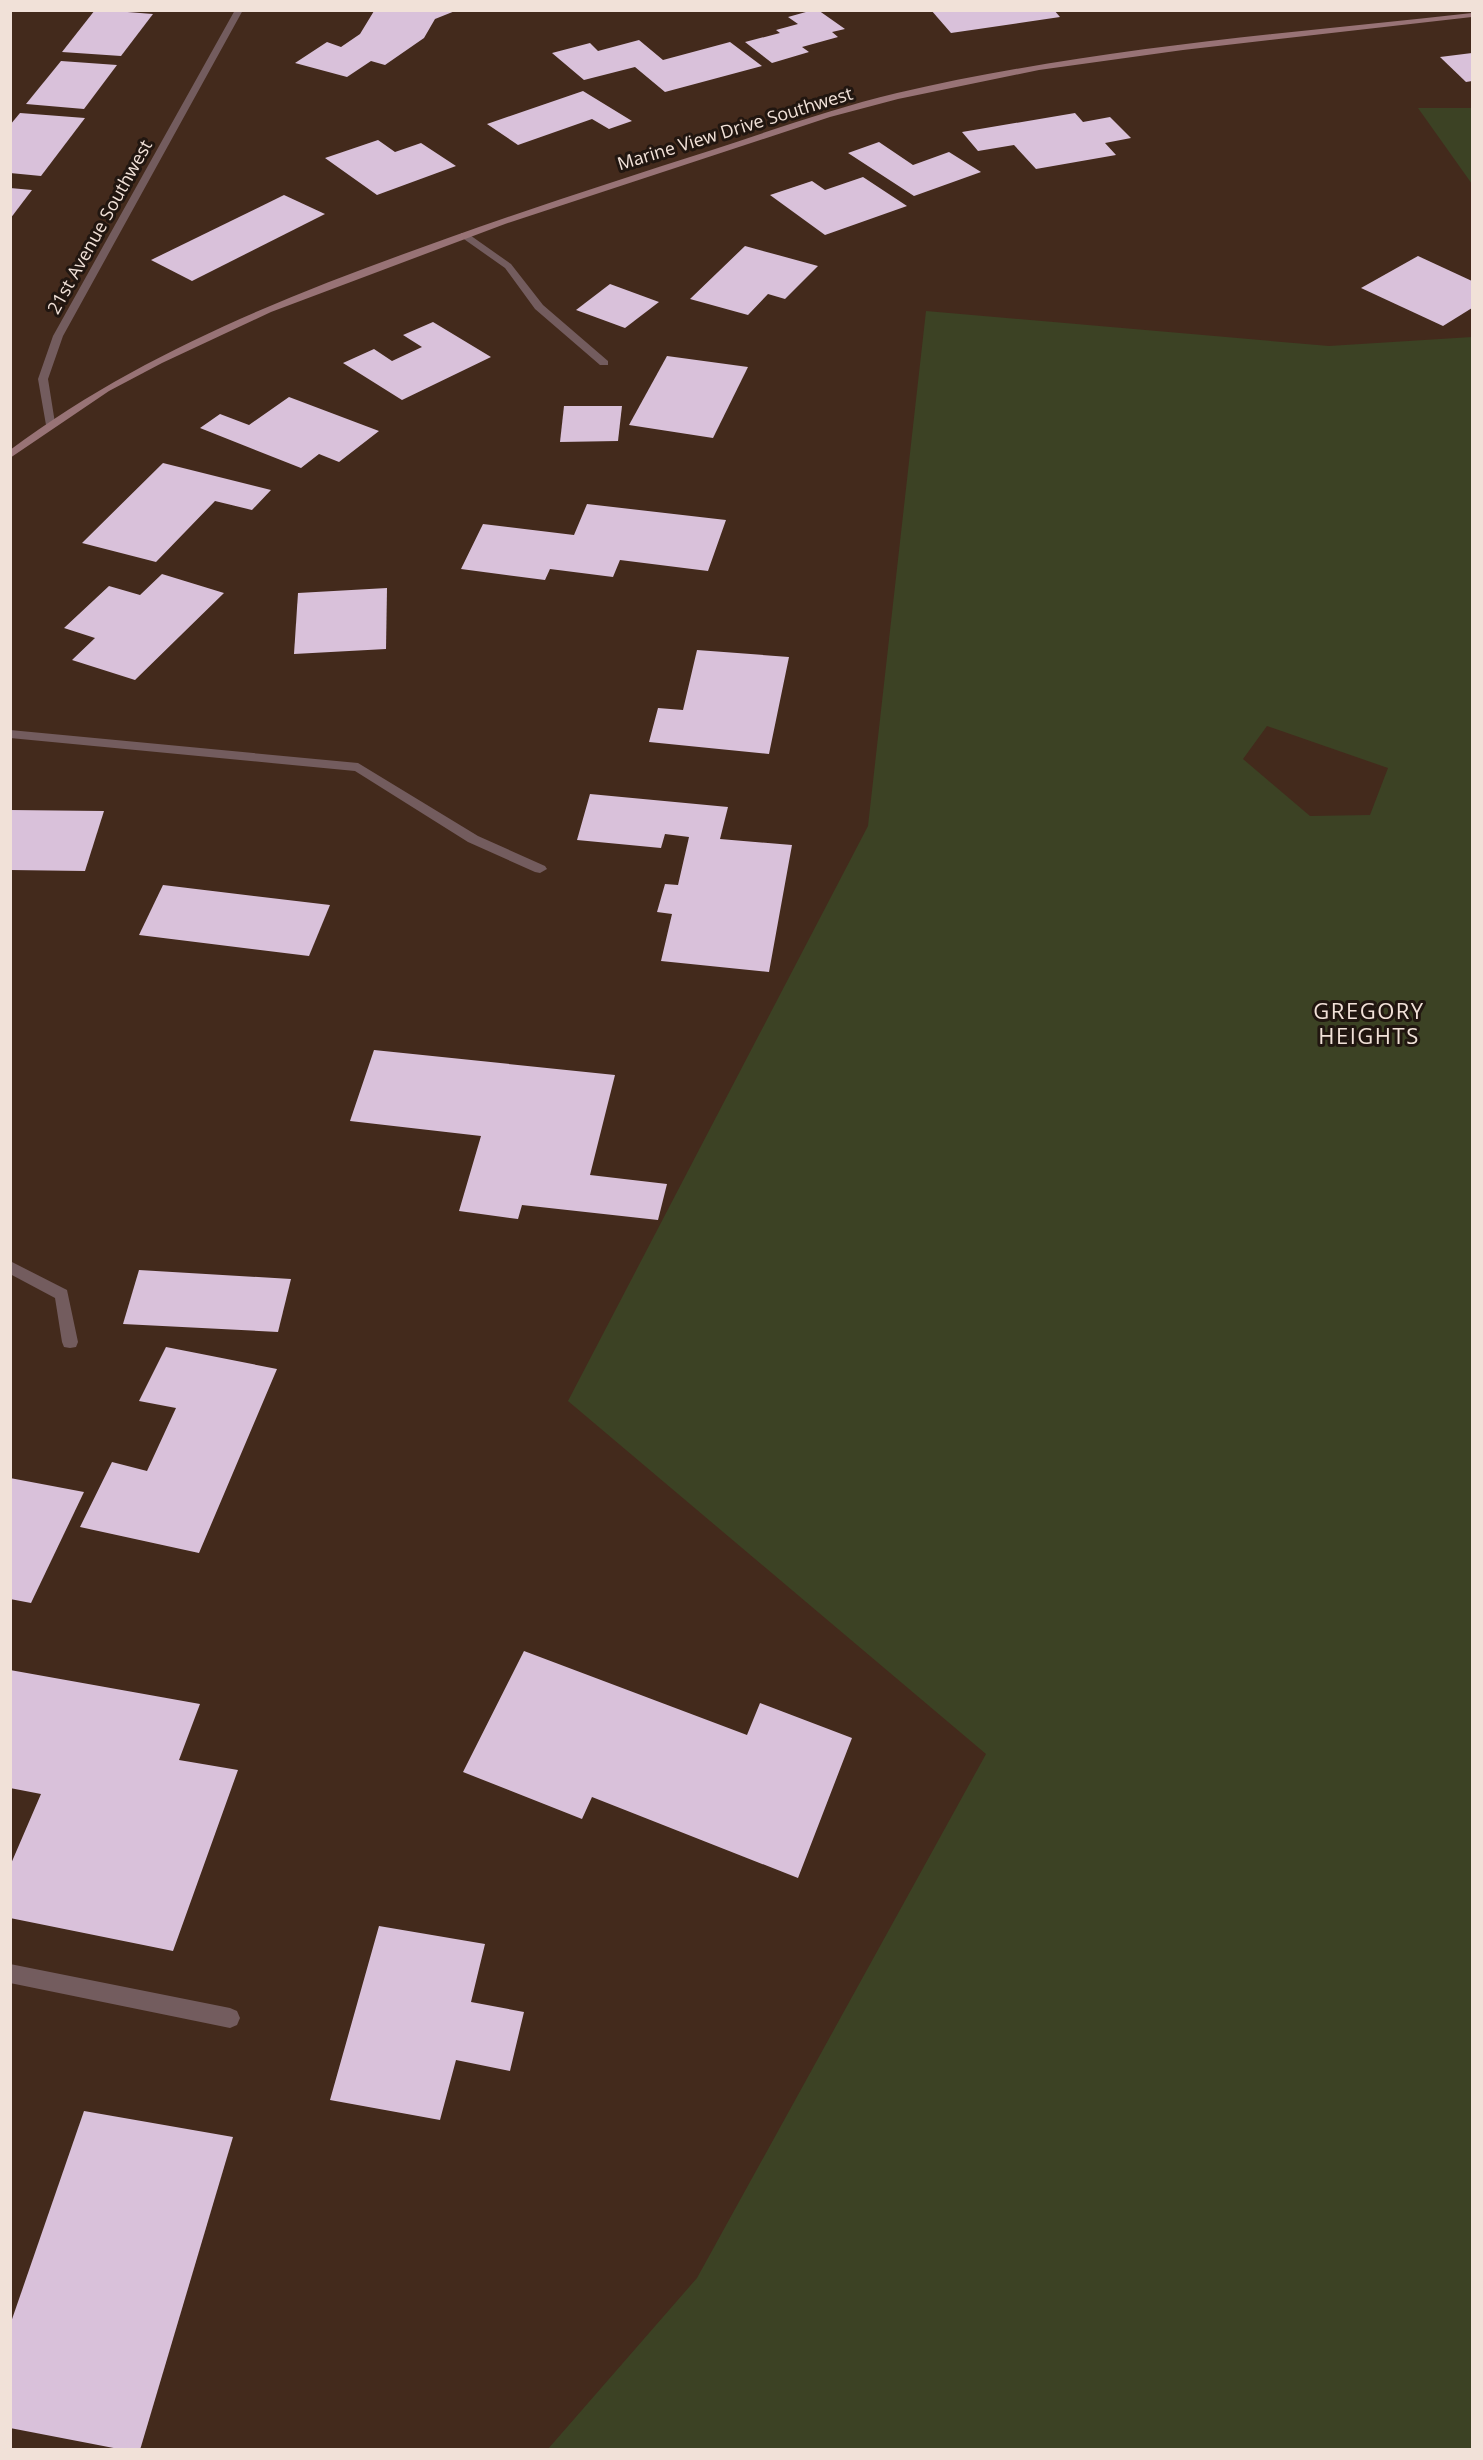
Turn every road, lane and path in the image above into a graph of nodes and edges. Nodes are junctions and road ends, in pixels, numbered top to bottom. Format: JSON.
{"nodes":[{"id":1,"x":239,"y":10,"type":"edge"},
{"id":2,"x":1473,"y":15,"type":"edge"},
{"id":3,"x":464,"y":235,"type":"junction"},
{"id":4,"x":604,"y":363,"type":"dead end"},
{"id":5,"x":50,"y":423,"type":"junction"},
{"id":6,"x":10,"y":455,"type":"edge"},
{"id":7,"x":10,"y":734,"type":"edge"},
{"id":8,"x":540,"y":869,"type":"dead end"},
{"id":9,"x":10,"y":1267,"type":"edge"},
{"id":10,"x":70,"y":1342,"type":"dead end"},
{"id":11,"x":10,"y":1973,"type":"edge"},
{"id":12,"x":230,"y":2018,"type":"dead end"}],
"edges":[{"from":1,"to":5,"type":"street","name":"21st Avenue Southwest"},
{"from":2,"to":3,"type":"street","name":"Marine View Drive Southwest"},
{"from":3,"to":4,"type":"street"},
{"from":3,"to":5,"type":"street","name":"Marine View Drive Southwest"},
{"from":5,"to":6,"type":"street"},
{"from":7,"to":8,"type":"street"},
{"from":9,"to":10,"type":"street"},
{"from":11,"to":12,"type":"street"}]}
